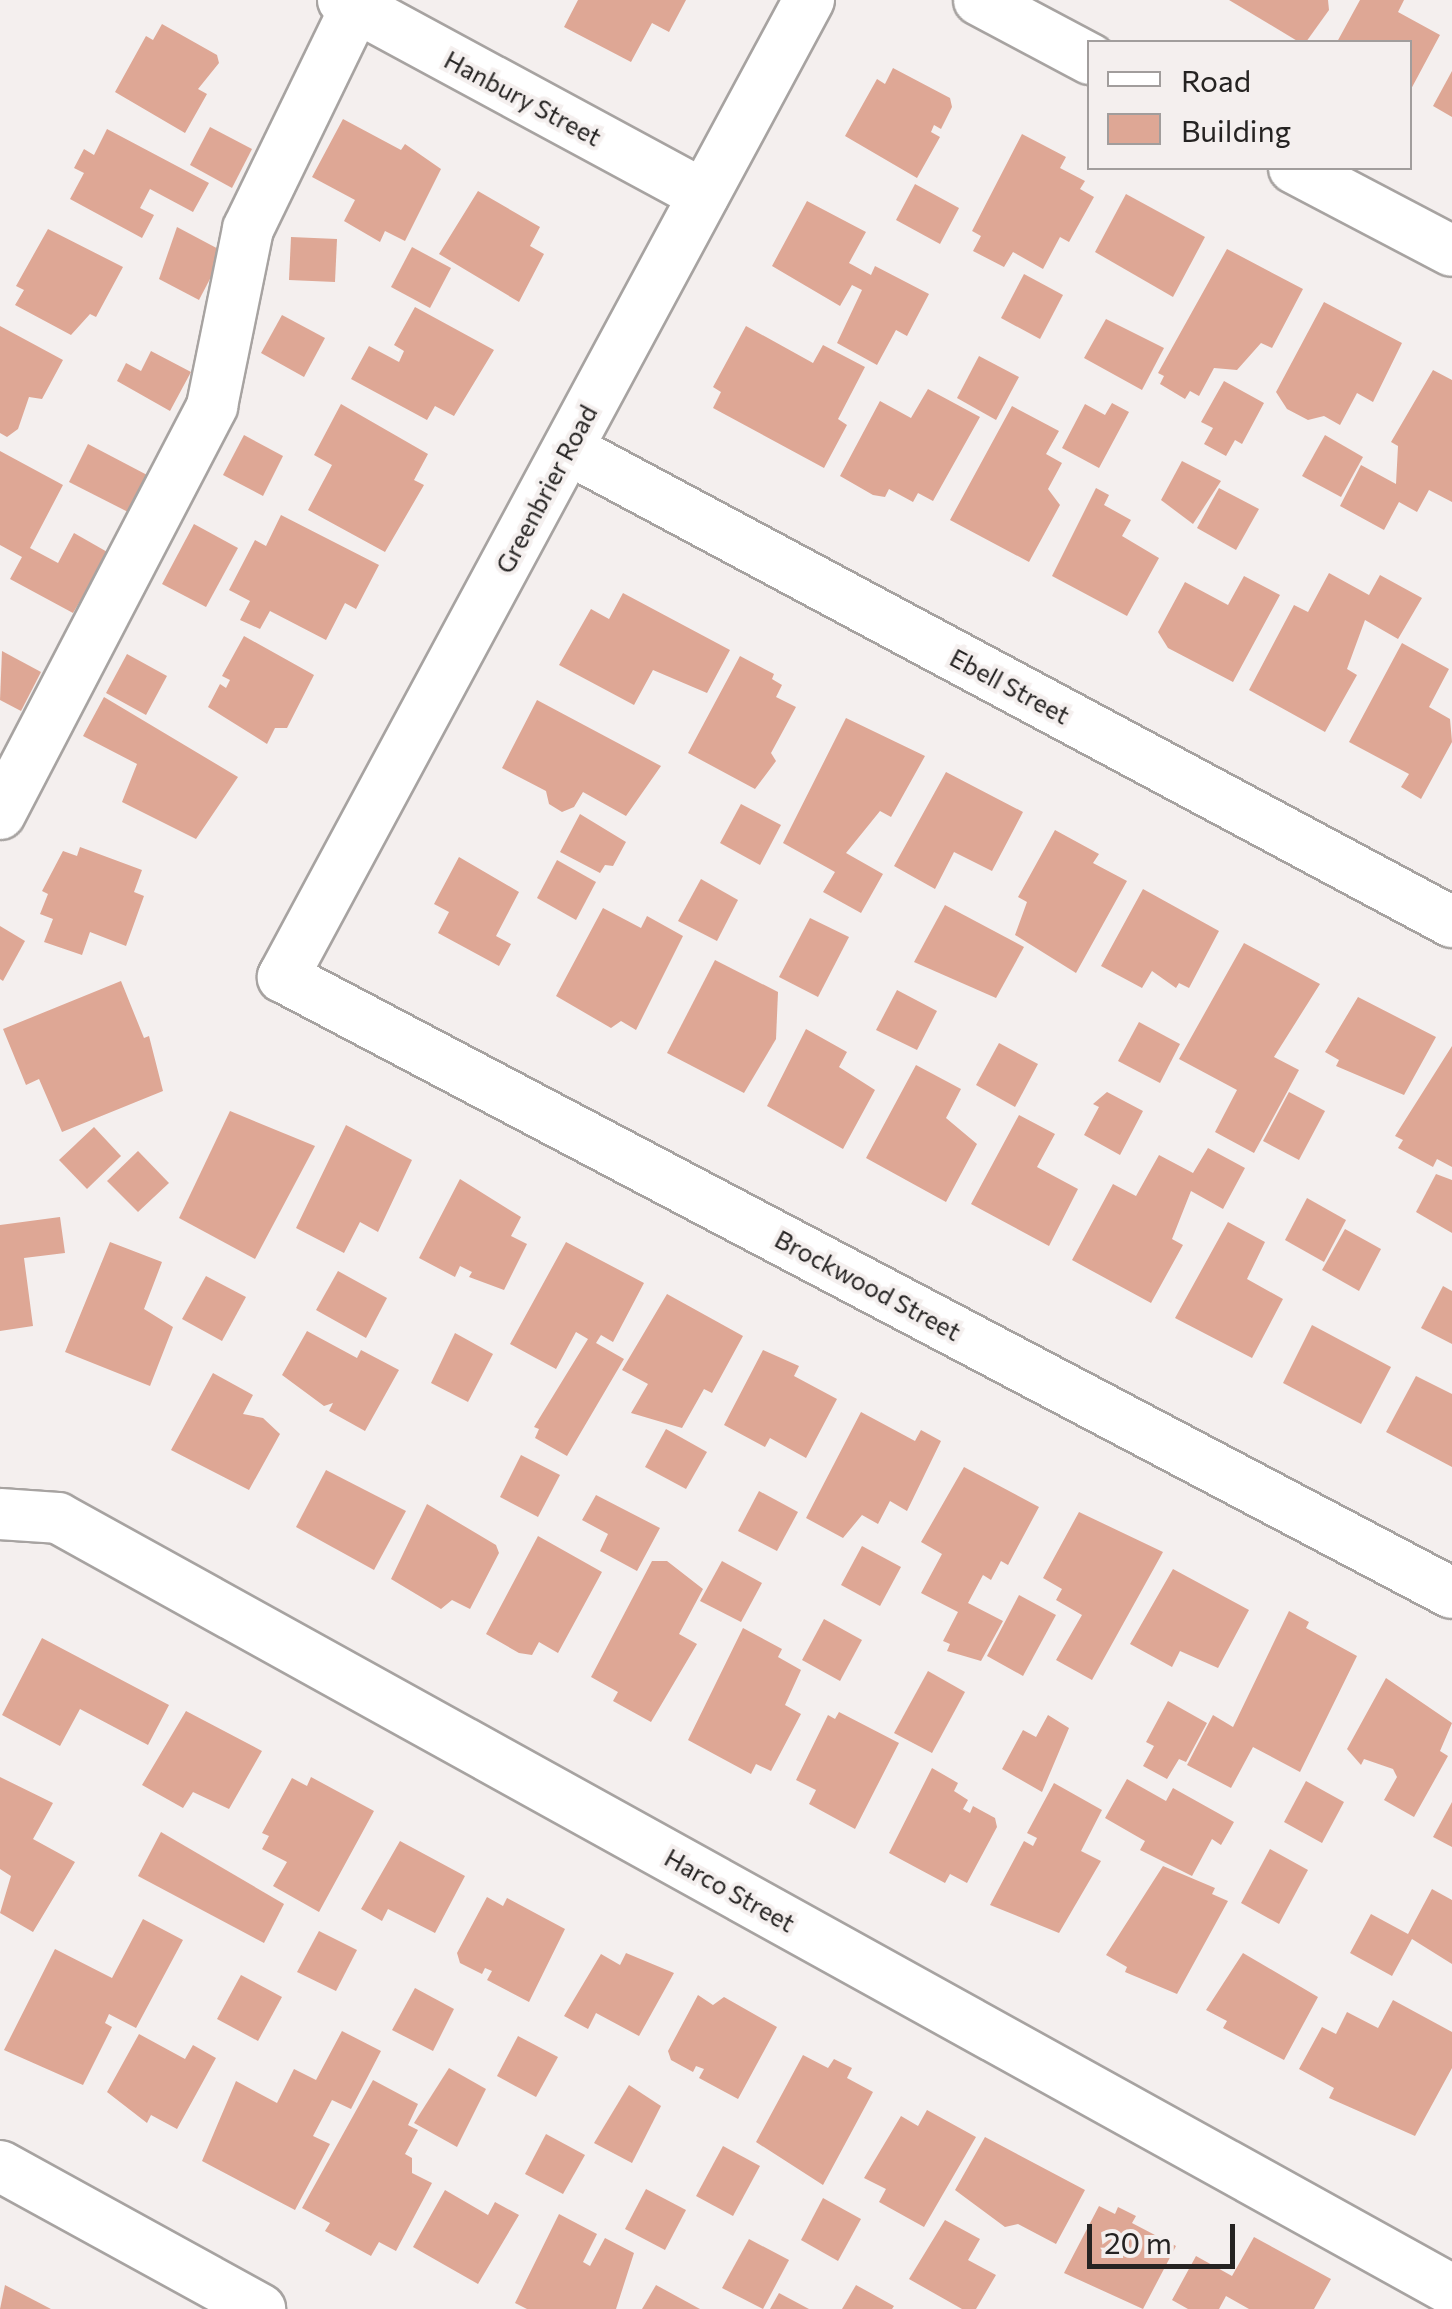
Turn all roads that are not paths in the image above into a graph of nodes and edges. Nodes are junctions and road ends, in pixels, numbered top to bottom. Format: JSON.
{"nodes":[{"id":1,"x":809,"y":0,"type":"edge"},
{"id":2,"x":979,"y":0,"type":"edge"},
{"id":3,"x":352,"y":2,"type":"edge"},
{"id":4,"x":1087,"y":57,"type":"edge"},
{"id":5,"x":1298,"y":170,"type":"edge"},
{"id":6,"x":704,"y":195,"type":"junction"},
{"id":7,"x":1452,"y":251,"type":"edge"},
{"id":8,"x":568,"y":449,"type":"junction"},
{"id":9,"x":0,"y":814,"type":"edge"},
{"id":10,"x":1452,"y":922,"type":"edge"},
{"id":11,"x":283,"y":977,"type":"joint"},
{"id":12,"x":1,"y":1513,"type":"edge"},
{"id":13,"x":1452,"y":1593,"type":"edge"},
{"id":14,"x":0,"y":2166,"type":"edge"},
{"id":15,"x":1452,"y":2290,"type":"edge"},
{"id":16,"x":260,"y":2309,"type":"edge"}],
"edges":[{"from":1,"to":6,"type":"street","name":"Greenbrier Road"},
{"from":2,"to":4,"type":"street"},
{"from":3,"to":6,"type":"street","name":"Hanbury Street"},
{"from":3,"to":9,"type":"street"},
{"from":5,"to":7,"type":"street"},
{"from":6,"to":8,"type":"street","name":"Greenbrier Road"},
{"from":8,"to":10,"type":"street","name":"Ebell Street"},
{"from":8,"to":11,"type":"street","name":"Greenbrier Road"},
{"from":11,"to":13,"type":"street","name":"Brockwood Street"},
{"from":12,"to":15,"type":"street","name":"Harco Street"},
{"from":14,"to":16,"type":"street"}]}
